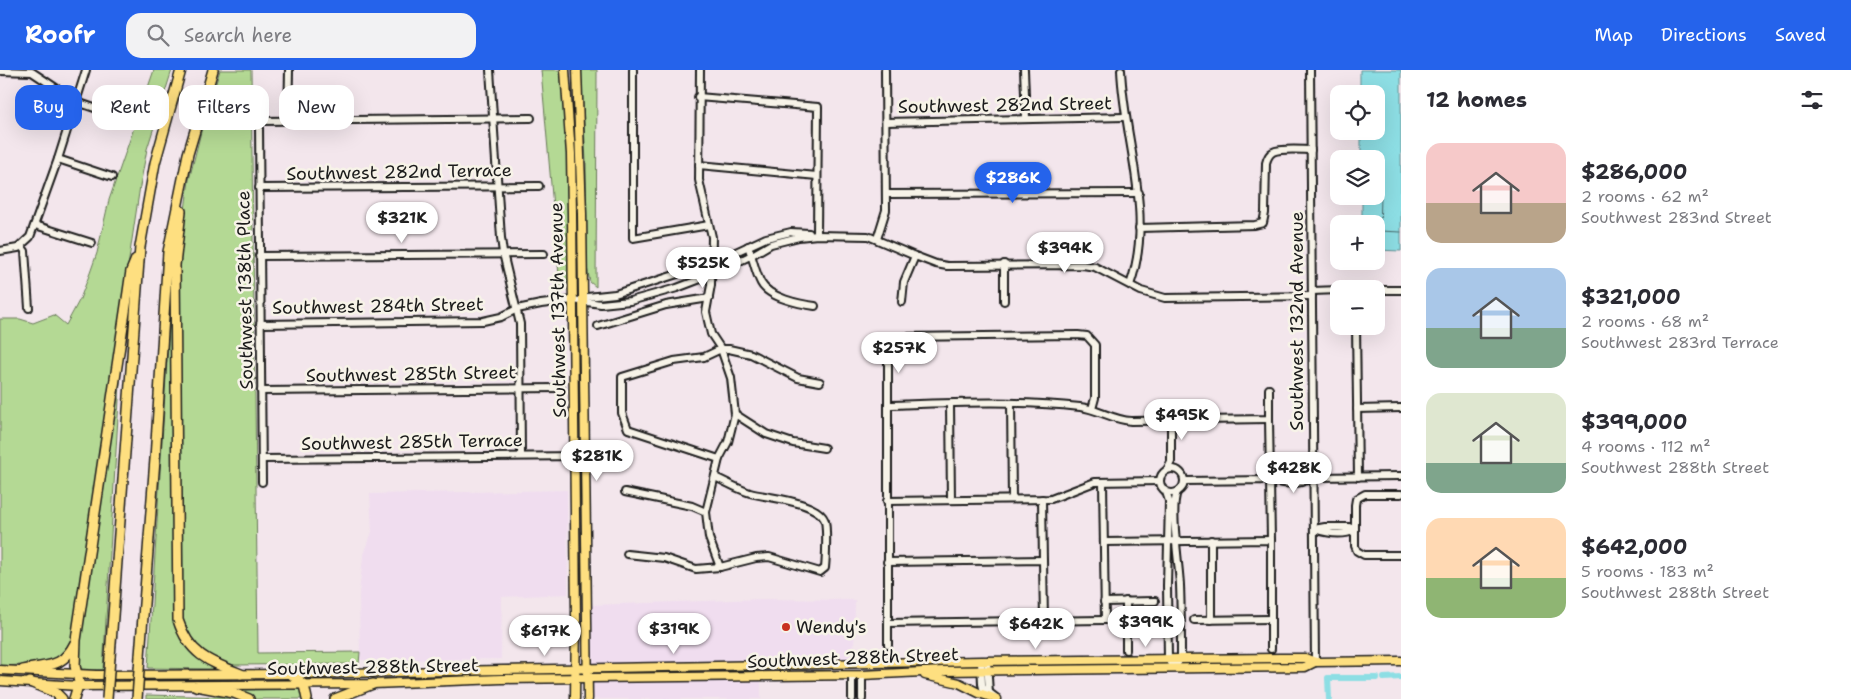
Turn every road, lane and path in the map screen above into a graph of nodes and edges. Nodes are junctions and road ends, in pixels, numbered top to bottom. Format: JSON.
{"nodes":[{"id":1,"x":86,"y":70,"type":"edge"},
{"id":2,"x":181,"y":70,"type":"edge"},
{"id":3,"x":213,"y":70,"type":"edge"},
{"id":4,"x":289,"y":70,"type":"edge"},
{"id":5,"x":490,"y":70,"type":"edge"},
{"id":6,"x":565,"y":70,"type":"edge"},
{"id":7,"x":577,"y":70,"type":"edge"},
{"id":8,"x":634,"y":70,"type":"edge"},
{"id":9,"x":700,"y":70,"type":"edge"},
{"id":10,"x":885,"y":70,"type":"edge"},
{"id":11,"x":1024,"y":70,"type":"edge"},
{"id":12,"x":1121,"y":70,"type":"edge"},
{"id":13,"x":1310,"y":70,"type":"edge"},
{"id":14,"x":0,"y":71,"type":"edge"},
{"id":15,"x":52,"y":85,"type":"edge"},
{"id":16,"x":82,"y":85,"type":"edge"},
{"id":17,"x":289,"y":85,"type":"edge"},
{"id":18,"x":698,"y":97,"type":"junction"},
{"id":19,"x":1125,"y":117,"type":"junction"},
{"id":20,"x":492,"y":118,"type":"junction"},
{"id":21,"x":531,"y":118,"type":"dead end"},
{"id":22,"x":1026,"y":118,"type":"junction"},
{"id":23,"x":354,"y":119,"type":"edge"},
{"id":24,"x":279,"y":120,"type":"edge"},
{"id":25,"x":886,"y":122,"type":"junction"},
{"id":26,"x":68,"y":130,"type":"edge"},
{"id":27,"x":1311,"y":150,"type":"junction"},
{"id":28,"x":58,"y":159,"type":"junction"},
{"id":29,"x":699,"y":165,"type":"junction"},
{"id":30,"x":112,"y":176,"type":"dead end"},
{"id":31,"x":183,"y":176,"type":"junction"},
{"id":32,"x":817,"y":176,"type":"junction"},
{"id":33,"x":498,"y":186,"type":"junction"},
{"id":34,"x":538,"y":186,"type":"dead end"},
{"id":35,"x":259,"y":188,"type":"junction"},
{"id":36,"x":1139,"y":192,"type":"junction"},
{"id":37,"x":886,"y":194,"type":"junction"},
{"id":38,"x":35,"y":225,"type":"junction"},
{"id":39,"x":709,"y":225,"type":"junction"},
{"id":40,"x":1139,"y":228,"type":"junction"},
{"id":41,"x":817,"y":235,"type":"junction"},
{"id":42,"x":877,"y":240,"type":"junction"},
{"id":43,"x":92,"y":243,"type":"dead end"},
{"id":44,"x":21,"y":246,"type":"junction"},
{"id":45,"x":748,"y":246,"type":"junction"},
{"id":46,"x":140,"y":247,"type":"junction"},
{"id":47,"x":0,"y":251,"type":"edge"},
{"id":48,"x":503,"y":253,"type":"junction"},
{"id":49,"x":544,"y":254,"type":"dead end"},
{"id":50,"x":752,"y":255,"type":"junction"},
{"id":51,"x":259,"y":256,"type":"junction"},
{"id":52,"x":915,"y":256,"type":"junction"},
{"id":53,"x":712,"y":263,"type":"junction"},
{"id":54,"x":1004,"y":264,"type":"junction"},
{"id":55,"x":711,"y":275,"type":"junction"},
{"id":56,"x":1130,"y":285,"type":"junction"},
{"id":57,"x":1385,"y":290,"type":"edge"},
{"id":58,"x":1401,"y":290,"type":"edge"},
{"id":59,"x":1330,"y":291,"type":"edge"},
{"id":60,"x":1312,"y":293,"type":"junction"},
{"id":61,"x":709,"y":298,"type":"junction"},
{"id":62,"x":573,"y":300,"type":"junction"},
{"id":63,"x":583,"y":301,"type":"junction"},
{"id":64,"x":1004,"y":301,"type":"dead end"},
{"id":65,"x":902,"y":302,"type":"dead end"},
{"id":66,"x":814,"y":306,"type":"dead end"},
{"id":67,"x":29,"y":308,"type":"dead end"},
{"id":68,"x":518,"y":309,"type":"junction"},
{"id":69,"x":260,"y":324,"type":"junction"},
{"id":70,"x":598,"y":326,"type":"dead end"},
{"id":71,"x":1356,"y":335,"type":"edge"},
{"id":72,"x":721,"y":349,"type":"junction"},
{"id":73,"x":820,"y":382,"type":"dead end"},
{"id":74,"x":519,"y":388,"type":"junction"},
{"id":75,"x":561,"y":388,"type":"dead end"},
{"id":76,"x":1269,"y":390,"type":"dead end"},
{"id":77,"x":261,"y":391,"type":"junction"},
{"id":78,"x":1011,"y":403,"type":"junction"},
{"id":79,"x":950,"y":404,"type":"junction"},
{"id":80,"x":889,"y":406,"type":"junction"},
{"id":81,"x":1401,"y":408,"type":"edge"},
{"id":82,"x":1092,"y":409,"type":"junction"},
{"id":83,"x":1357,"y":409,"type":"junction"},
{"id":84,"x":735,"y":414,"type":"junction"},
{"id":85,"x":1269,"y":419,"type":"junction"},
{"id":86,"x":1171,"y":420,"type":"junction"},
{"id":87,"x":824,"y":448,"type":"dead end"},
{"id":88,"x":521,"y":456,"type":"junction"},
{"id":89,"x":575,"y":456,"type":"junction"},
{"id":90,"x":585,"y":456,"type":"junction"},
{"id":91,"x":262,"y":459,"type":"junction"},
{"id":92,"x":719,"y":459,"type":"junction"},
{"id":93,"x":1172,"y":462,"type":"junction"},
{"id":94,"x":1167,"y":470,"type":"junction"},
{"id":95,"x":1176,"y":470,"type":"junction"},
{"id":96,"x":1401,"y":476,"type":"edge"},
{"id":97,"x":715,"y":477,"type":"junction"},
{"id":98,"x":1314,"y":477,"type":"junction"},
{"id":99,"x":1358,"y":477,"type":"junction"},
{"id":100,"x":1270,"y":480,"type":"junction"},
{"id":101,"x":1160,"y":481,"type":"junction"},
{"id":102,"x":1184,"y":481,"type":"junction"},
{"id":103,"x":262,"y":482,"type":"dead end"},
{"id":104,"x":1103,"y":482,"type":"junction"},
{"id":105,"x":625,"y":492,"type":"dead end"},
{"id":106,"x":1166,"y":492,"type":"junction"},
{"id":107,"x":1177,"y":492,"type":"junction"},
{"id":108,"x":1401,"y":494,"type":"edge"},
{"id":109,"x":1012,"y":499,"type":"junction"},
{"id":110,"x":1042,"y":499,"type":"junction"},
{"id":111,"x":951,"y":500,"type":"junction"},
{"id":112,"x":887,"y":501,"type":"junction"},
{"id":113,"x":706,"y":512,"type":"junction"},
{"id":114,"x":1314,"y":529,"type":"junction"},
{"id":115,"x":1355,"y":530,"type":"junction"},
{"id":116,"x":1211,"y":540,"type":"junction"},
{"id":117,"x":1271,"y":540,"type":"junction"},
{"id":118,"x":1168,"y":541,"type":"junction"},
{"id":119,"x":1177,"y":541,"type":"junction"},
{"id":120,"x":1104,"y":542,"type":"junction"},
{"id":121,"x":627,"y":554,"type":"dead end"},
{"id":122,"x":1401,"y":555,"type":"edge"},
{"id":123,"x":1043,"y":560,"type":"junction"},
{"id":124,"x":887,"y":562,"type":"junction"},
{"id":125,"x":720,"y":567,"type":"junction"},
{"id":126,"x":586,"y":572,"type":"junction"},
{"id":127,"x":576,"y":573,"type":"junction"},
{"id":128,"x":1167,"y":586,"type":"junction"},
{"id":129,"x":1180,"y":586,"type":"junction"},
{"id":130,"x":1126,"y":601,"type":"junction"},
{"id":131,"x":1155,"y":601,"type":"dead end"},
{"id":132,"x":1104,"y":602,"type":"junction"},
{"id":133,"x":1271,"y":619,"type":"junction"},
{"id":134,"x":1044,"y":620,"type":"junction"},
{"id":135,"x":1104,"y":620,"type":"junction"},
{"id":136,"x":1126,"y":620,"type":"junction"},
{"id":137,"x":1194,"y":620,"type":"dead end"},
{"id":138,"x":1211,"y":620,"type":"junction"},
{"id":139,"x":888,"y":623,"type":"junction"},
{"id":140,"x":76,"y":640,"type":"junction"},
{"id":141,"x":888,"y":645,"type":"dead end"},
{"id":142,"x":1271,"y":649,"type":"dead end"},
{"id":143,"x":1126,"y":650,"type":"dead end"},
{"id":144,"x":1168,"y":659,"type":"junction"},
{"id":145,"x":1181,"y":659,"type":"junction"},
{"id":146,"x":1061,"y":660,"type":"junction"},
{"id":147,"x":984,"y":661,"type":"junction"},
{"id":148,"x":1401,"y":661,"type":"edge"},
{"id":149,"x":1315,"y":662,"type":"junction"},
{"id":150,"x":576,"y":668,"type":"junction"},
{"id":151,"x":588,"y":668,"type":"junction"},
{"id":152,"x":1174,"y":668,"type":"junction"},
{"id":153,"x":1061,"y":669,"type":"junction"},
{"id":154,"x":0,"y":670,"type":"edge"},
{"id":155,"x":23,"y":670,"type":"junction"},
{"id":156,"x":984,"y":670,"type":"junction"},
{"id":157,"x":916,"y":672,"type":"junction"},
{"id":158,"x":241,"y":674,"type":"junction"},
{"id":159,"x":290,"y":674,"type":"junction"},
{"id":160,"x":77,"y":675,"type":"junction"},
{"id":161,"x":852,"y":675,"type":"junction"},
{"id":162,"x":862,"y":675,"type":"junction"},
{"id":163,"x":576,"y":678,"type":"junction"},
{"id":164,"x":588,"y":679,"type":"junction"},
{"id":165,"x":0,"y":680,"type":"edge"},
{"id":166,"x":30,"y":682,"type":"junction"},
{"id":167,"x":373,"y":684,"type":"junction"},
{"id":168,"x":304,"y":685,"type":"junction"},
{"id":169,"x":78,"y":686,"type":"junction"},
{"id":170,"x":196,"y":686,"type":"junction"},
{"id":171,"x":62,"y":699,"type":"edge"},
{"id":172,"x":74,"y":699,"type":"edge"},
{"id":173,"x":107,"y":699,"type":"edge"},
{"id":174,"x":137,"y":699,"type":"edge"},
{"id":175,"x":249,"y":699,"type":"edge"},
{"id":176,"x":306,"y":699,"type":"edge"},
{"id":177,"x":335,"y":699,"type":"edge"},
{"id":178,"x":575,"y":699,"type":"edge"},
{"id":179,"x":588,"y":699,"type":"edge"},
{"id":180,"x":852,"y":699,"type":"edge"},
{"id":181,"x":862,"y":699,"type":"edge"},
{"id":182,"x":997,"y":699,"type":"edge"}],
"edges":[{"from":1,"to":16,"type":"street"},
{"from":2,"to":46,"type":"highway"},
{"from":3,"to":31,"type":"highway"},
{"from":4,"to":17,"type":"street"},
{"from":5,"to":20,"type":"street"},
{"from":6,"to":62,"type":"main road","name":"Southwest 137th Avenue"},
{"from":7,"to":63,"type":"main road","name":"Southwest 137th Avenue"},
{"from":8,"to":39,"type":"street"},
{"from":9,"to":18,"type":"street"},
{"from":10,"to":25,"type":"street"},
{"from":11,"to":22,"type":"street"},
{"from":12,"to":19,"type":"street"},
{"from":13,"to":27,"type":"street","name":"Southwest 132nd Avenue"},
{"from":14,"to":15,"type":"street"},
{"from":18,"to":29,"type":"street"},
{"from":18,"to":32,"type":"street"},
{"from":19,"to":22,"type":"street","name":"Southwest 282nd Street"},
{"from":19,"to":36,"type":"street"},
{"from":20,"to":21,"type":"street"},
{"from":20,"to":23,"type":"street"},
{"from":20,"to":33,"type":"street"},
{"from":22,"to":25,"type":"street","name":"Southwest 282nd Street"},
{"from":24,"to":35,"type":"street","name":"Southwest 138th Place"},
{"from":25,"to":37,"type":"street"},
{"from":26,"to":28,"type":"street"},
{"from":27,"to":40,"type":"street"},
{"from":27,"to":60,"type":"street","name":"Southwest 132nd Avenue"},
{"from":28,"to":30,"type":"street"},
{"from":28,"to":38,"type":"street"},
{"from":29,"to":32,"type":"street"},
{"from":29,"to":39,"type":"street"},
{"from":31,"to":158,"type":"highway"},
{"from":31,"to":174,"type":"highway","bridge":true},
{"from":32,"to":41,"type":"street"},
{"from":33,"to":34,"type":"street","name":"Southwest 282nd Terrace"},
{"from":33,"to":35,"type":"street","name":"Southwest 282nd Terrace"},
{"from":33,"to":48,"type":"street"},
{"from":35,"to":51,"type":"street","name":"Southwest 138th Place"},
{"from":36,"to":37,"type":"street"},
{"from":36,"to":40,"type":"street"},
{"from":37,"to":42,"type":"street"},
{"from":38,"to":43,"type":"street"},
{"from":38,"to":44,"type":"street"},
{"from":39,"to":53,"type":"street"},
{"from":40,"to":56,"type":"street"},
{"from":41,"to":42,"type":"street","name":"Southwest 284th Street"},
{"from":41,"to":45,"type":"street","name":"Southwest 284th Street"},
{"from":41,"to":50,"type":"street","name":"Southwest 284th Street"},
{"from":42,"to":52,"type":"street","name":"Southwest 284th Street"},
{"from":44,"to":47,"type":"street"},
{"from":44,"to":67,"type":"street"},
{"from":45,"to":50,"type":"street"},
{"from":45,"to":53,"type":"street","name":"Southwest 284th Street"},
{"from":46,"to":140,"type":"highway"},
{"from":46,"to":173,"type":"highway","bridge":true},
{"from":48,"to":49,"type":"street"},
{"from":48,"to":51,"type":"street"},
{"from":48,"to":68,"type":"street"},
{"from":50,"to":55,"type":"street","name":"Southwest 284th Street"},
{"from":50,"to":66,"type":"street"},
{"from":51,"to":69,"type":"street","name":"Southwest 138th Place"},
{"from":52,"to":54,"type":"street","name":"Southwest 284th Street"},
{"from":52,"to":65,"type":"street"},
{"from":53,"to":55,"type":"street"},
{"from":53,"to":63,"type":"street","name":"Southwest 284th Street"},
{"from":54,"to":56,"type":"street","name":"Southwest 284th Street"},
{"from":54,"to":64,"type":"street"},
{"from":55,"to":61,"type":"street"},
{"from":55,"to":63,"type":"street","name":"Southwest 284th Street"},
{"from":56,"to":60,"type":"street","name":"Southwest 284th Street"},
{"from":57,"to":58,"type":"street"},
{"from":59,"to":60,"type":"street","name":"Southwest 284th Street"},
{"from":60,"to":98,"type":"street","name":"Southwest 132nd Avenue"},
{"from":61,"to":70,"type":"street"},
{"from":61,"to":72,"type":"street"},
{"from":62,"to":63,"type":"street","name":"Southwest 284th Street"},
{"from":62,"to":68,"type":"street","name":"Southwest 284th Street"},
{"from":62,"to":89,"type":"main road","name":"Southwest 137th Avenue"},
{"from":63,"to":90,"type":"main road","name":"Southwest 137th Avenue"},
{"from":68,"to":69,"type":"street","name":"Southwest 284th Street"},
{"from":68,"to":74,"type":"street"},
{"from":69,"to":77,"type":"street","name":"Southwest 138th Place"},
{"from":71,"to":83,"type":"street"},
{"from":72,"to":73,"type":"street"},
{"from":72,"to":84,"type":"street"},
{"from":72,"to":92,"type":"street"},
{"from":74,"to":75,"type":"street","name":"Southwest 285th Street"},
{"from":74,"to":77,"type":"street","name":"Southwest 285th Street"},
{"from":74,"to":88,"type":"street"},
{"from":76,"to":85,"type":"street"},
{"from":77,"to":91,"type":"street","name":"Southwest 138th Place"},
{"from":78,"to":79,"type":"street"},
{"from":78,"to":82,"type":"street"},
{"from":78,"to":109,"type":"street"},
{"from":79,"to":80,"type":"street"},
{"from":79,"to":111,"type":"street"},
{"from":80,"to":82,"type":"street"},
{"from":80,"to":112,"type":"street"},
{"from":81,"to":83,"type":"street"},
{"from":82,"to":86,"type":"street"},
{"from":83,"to":99,"type":"street"},
{"from":84,"to":87,"type":"street"},
{"from":84,"to":92,"type":"street"},
{"from":85,"to":86,"type":"street"},
{"from":85,"to":100,"type":"street"},
{"from":86,"to":93,"type":"street"},
{"from":88,"to":89,"type":"street","name":"Southwest 285th Terrace"},
{"from":88,"to":91,"type":"street","name":"Southwest 285th Terrace"},
{"from":89,"to":90,"type":"street","name":"Southwest 285th Terrace"},
{"from":89,"to":127,"type":"main road","name":"Southwest 137th Avenue"},
{"from":90,"to":126,"type":"main road","name":"Southwest 137th Avenue"},
{"from":91,"to":103,"type":"street"},
{"from":92,"to":97,"type":"street"},
{"from":93,"to":94,"type":"street"},
{"from":93,"to":95,"type":"street"},
{"from":94,"to":95,"type":"street"},
{"from":94,"to":101,"type":"street"},
{"from":95,"to":102,"type":"street"},
{"from":96,"to":99,"type":"street"},
{"from":97,"to":113,"type":"street"},
{"from":97,"to":125,"type":"street"},
{"from":98,"to":99,"type":"street"},
{"from":98,"to":100,"type":"street"},
{"from":98,"to":114,"type":"street","name":"Southwest 132nd Avenue"},
{"from":100,"to":102,"type":"street"},
{"from":100,"to":117,"type":"street"},
{"from":101,"to":104,"type":"street"},
{"from":101,"to":106,"type":"street"},
{"from":102,"to":107,"type":"street"},
{"from":104,"to":110,"type":"street"},
{"from":104,"to":120,"type":"street"},
{"from":105,"to":113,"type":"street"},
{"from":106,"to":107,"type":"street"},
{"from":106,"to":118,"type":"street"},
{"from":107,"to":119,"type":"street"},
{"from":108,"to":115,"type":"street"},
{"from":109,"to":110,"type":"street"},
{"from":109,"to":111,"type":"street"},
{"from":110,"to":123,"type":"street"},
{"from":111,"to":112,"type":"street"},
{"from":112,"to":124,"type":"street"},
{"from":113,"to":125,"type":"street"},
{"from":114,"to":115,"type":"street"},
{"from":114,"to":149,"type":"street","name":"Southwest 132nd Avenue"},
{"from":115,"to":122,"type":"street"},
{"from":116,"to":117,"type":"street"},
{"from":116,"to":119,"type":"street"},
{"from":116,"to":138,"type":"street"},
{"from":117,"to":133,"type":"street"},
{"from":118,"to":119,"type":"street"},
{"from":118,"to":120,"type":"street"},
{"from":118,"to":128,"type":"street"},
{"from":119,"to":129,"type":"street"},
{"from":120,"to":132,"type":"street"},
{"from":121,"to":125,"type":"street"},
{"from":123,"to":124,"type":"street"},
{"from":123,"to":134,"type":"street"},
{"from":124,"to":139,"type":"street"},
{"from":126,"to":127,"type":"main road"},
{"from":126,"to":151,"type":"main road","name":"Southwest 137th Avenue"},
{"from":127,"to":150,"type":"main road","name":"Southwest 137th Avenue"},
{"from":128,"to":129,"type":"street"},
{"from":128,"to":144,"type":"street"},
{"from":129,"to":145,"type":"street"},
{"from":130,"to":131,"type":"street"},
{"from":130,"to":132,"type":"street"},
{"from":130,"to":136,"type":"street"},
{"from":132,"to":135,"type":"street"},
{"from":133,"to":138,"type":"street"},
{"from":133,"to":142,"type":"street"},
{"from":134,"to":135,"type":"street"},
{"from":134,"to":139,"type":"street"},
{"from":135,"to":136,"type":"street"},
{"from":136,"to":143,"type":"street"},
{"from":137,"to":138,"type":"street"},
{"from":139,"to":141,"type":"street"},
{"from":140,"to":155,"type":"highway"},
{"from":140,"to":160,"type":"highway"},
{"from":144,"to":145,"type":"main road","name":"Southwest 288th Street"},
{"from":144,"to":146,"type":"main road","name":"Southwest 288th Street"},
{"from":144,"to":152,"type":"street"},
{"from":145,"to":149,"type":"main road","name":"Southwest 288th Street"},
{"from":145,"to":152,"type":"street"},
{"from":146,"to":147,"type":"main road","name":"Southwest 288th Street"},
{"from":146,"to":153,"type":"main road"},
{"from":147,"to":151,"type":"main road","name":"Southwest 288th Street"},
{"from":147,"to":156,"type":"street"},
{"from":148,"to":149,"type":"main road","name":"Southwest 288th Street"},
{"from":149,"to":152,"type":"main road","name":"Southwest 288th Street"},
{"from":150,"to":151,"type":"main road","name":"Southwest 288th Street"},
{"from":150,"to":159,"type":"main road","name":"Southwest 288th Street"},
{"from":150,"to":163,"type":"main road","name":"Southwest 137th Avenue"},
{"from":151,"to":164,"type":"main road","name":"Southwest 137th Avenue"},
{"from":152,"to":153,"type":"main road","name":"Southwest 288th Street"},
{"from":153,"to":156,"type":"main road","name":"Southwest 288th Street"},
{"from":154,"to":155,"type":"main road","name":"Southwest 288th Street"},
{"from":155,"to":160,"type":"main road","name":"Southwest 288th Street"},
{"from":156,"to":157,"type":"main road","name":"Southwest 288th Street"},
{"from":156,"to":182,"type":"street"},
{"from":157,"to":162,"type":"main road","name":"Southwest 288th Street"},
{"from":157,"to":182,"type":"main road"},
{"from":158,"to":159,"type":"main road","name":"Southwest 288th Street"},
{"from":158,"to":160,"type":"main road","name":"Southwest 288th Street"},
{"from":159,"to":168,"type":"highway"},
{"from":160,"to":169,"type":"highway"},
{"from":161,"to":162,"type":"main road","name":"Southwest 288th Street"},
{"from":161,"to":164,"type":"main road","name":"Southwest 288th Street"},
{"from":161,"to":180,"type":"street"},
{"from":162,"to":181,"type":"street"},
{"from":163,"to":164,"type":"main road","name":"Southwest 288th Street"},
{"from":163,"to":167,"type":"main road","name":"Southwest 288th Street"},
{"from":163,"to":178,"type":"main road","name":"Southwest 137th Avenue"},
{"from":164,"to":179,"type":"main road","name":"Southwest 137th Avenue"},
{"from":165,"to":166,"type":"main road","name":"Southwest 288th Street"},
{"from":166,"to":169,"type":"main road","name":"Southwest 288th Street"},
{"from":166,"to":171,"type":"highway"},
{"from":167,"to":168,"type":"main road","name":"Southwest 288th Street"},
{"from":167,"to":177,"type":"highway"},
{"from":168,"to":170,"type":"main road","name":"Southwest 288th Street"},
{"from":168,"to":176,"type":"highway"},
{"from":169,"to":170,"type":"main road","name":"Southwest 288th Street"},
{"from":169,"to":172,"type":"highway"},
{"from":170,"to":175,"type":"highway"}]}
